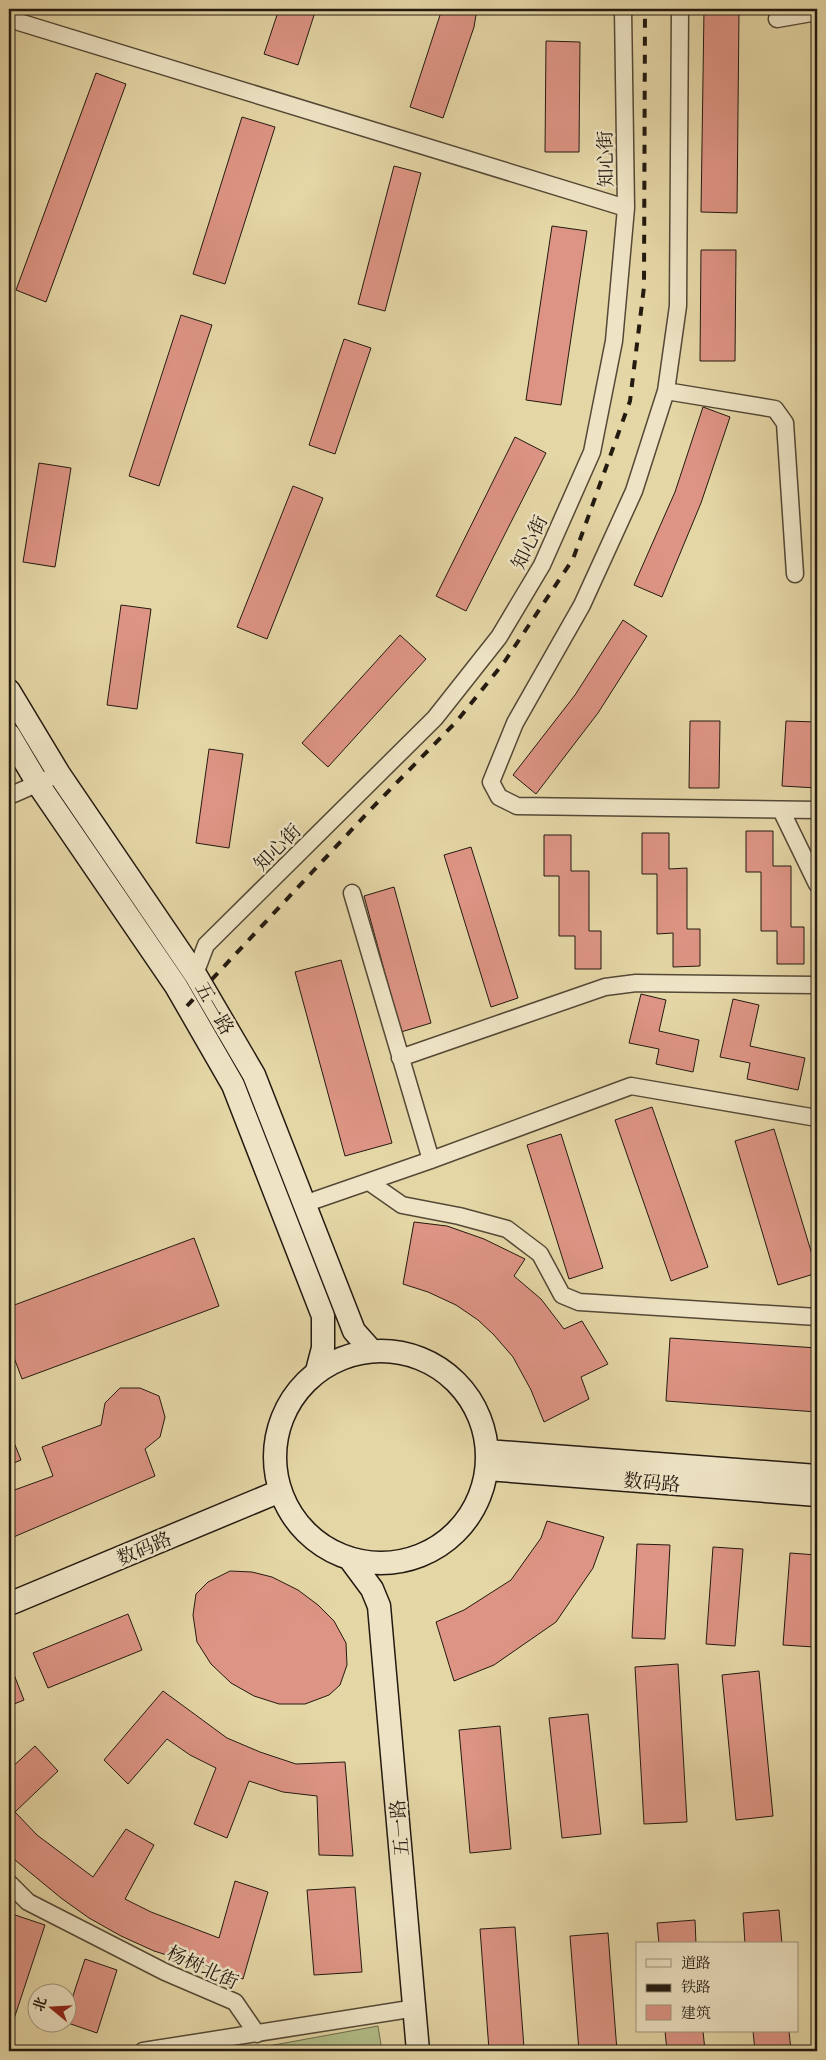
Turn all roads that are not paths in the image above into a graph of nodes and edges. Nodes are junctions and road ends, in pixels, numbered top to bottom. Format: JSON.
{"nodes":[{"id":1,"x":623,"y":9,"type":"edge"},
{"id":2,"x":680,"y":9,"type":"edge"},
{"id":3,"x":817,"y":12,"type":"edge"},
{"id":4,"x":9,"y":19,"type":"edge"},
{"id":5,"x":777,"y":19,"type":"dead end"},
{"id":6,"x":626,"y":208,"type":"junction"},
{"id":7,"x":666,"y":391,"type":"junction"},
{"id":8,"x":795,"y":574,"type":"dead end"},
{"id":9,"x":9,"y":691,"type":"edge"},
{"id":10,"x":9,"y":735,"type":"edge"},
{"id":11,"x":59,"y":774,"type":"junction"},
{"id":12,"x":38,"y":783,"type":"junction"},
{"id":13,"x":9,"y":796,"type":"edge"},
{"id":14,"x":781,"y":810,"type":"junction"},
{"id":15,"x":817,"y":810,"type":"edge"},
{"id":16,"x":817,"y":884,"type":"edge"},
{"id":17,"x":352,"y":893,"type":"dead end"},
{"id":18,"x":195,"y":974,"type":"junction"},
{"id":19,"x":817,"y":985,"type":"edge"},
{"id":20,"x":400,"y":1058,"type":"junction"},
{"id":21,"x":817,"y":1118,"type":"edge"},
{"id":22,"x":431,"y":1160,"type":"junction"},
{"id":23,"x":369,"y":1182,"type":"junction"},
{"id":24,"x":304,"y":1204,"type":"junction"},
{"id":25,"x":817,"y":1317,"type":"edge"},
{"id":26,"x":371,"y":1350,"type":"junction"},
{"id":27,"x":317,"y":1371,"type":"junction"},
{"id":28,"x":487,"y":1460,"type":"junction"},
{"id":29,"x":817,"y":1476,"type":"edge"},
{"id":30,"x":280,"y":1491,"type":"junction"},
{"id":31,"x":817,"y":1495,"type":"edge"},
{"id":32,"x":349,"y":1558,"type":"junction"},
{"id":33,"x":408,"y":1560,"type":"junction"},
{"id":34,"x":9,"y":1604,"type":"edge"},
{"id":35,"x":379,"y":1606,"type":"junction"},
{"id":36,"x":9,"y":1883,"type":"edge"},
{"id":37,"x":416,"y":2008,"type":"junction"},
{"id":38,"x":257,"y":2034,"type":"junction"},
{"id":39,"x":143,"y":2051,"type":"edge"},
{"id":40,"x":418,"y":2051,"type":"edge"}],
"edges":[{"from":1,"to":6,"type":"street","name":"知心街"},
{"from":2,"to":7,"type":"street"},
{"from":3,"to":5,"type":"street"},
{"from":4,"to":6,"type":"street"},
{"from":6,"to":18,"type":"street","name":"知心街"},
{"from":7,"to":8,"type":"street"},
{"from":7,"to":14,"type":"street"},
{"from":9,"to":11,"type":"main road","name":"五一路"},
{"from":10,"to":12,"type":"main road","name":"五一路"},
{"from":11,"to":12,"type":"street"},
{"from":11,"to":18,"type":"main road","name":"五一路"},
{"from":12,"to":13,"type":"street"},
{"from":12,"to":27,"type":"main road","name":"五一路"},
{"from":14,"to":15,"type":"street"},
{"from":14,"to":16,"type":"street"},
{"from":17,"to":20,"type":"street"},
{"from":18,"to":24,"type":"main road","name":"五一路"},
{"from":19,"to":20,"type":"street"},
{"from":20,"to":22,"type":"street"},
{"from":21,"to":22,"type":"street"},
{"from":22,"to":23,"type":"street"},
{"from":23,"to":24,"type":"street"},
{"from":23,"to":25,"type":"street"},
{"from":24,"to":26,"type":"main road","name":"五一路"},
{"from":26,"to":27,"type":"main road"},
{"from":26,"to":28,"type":"main road"},
{"from":27,"to":30,"type":"main road"},
{"from":28,"to":29,"type":"main road","name":"数码路"},
{"from":28,"to":31,"type":"main road","name":"数码路"},
{"from":28,"to":33,"type":"main road"},
{"from":30,"to":32,"type":"main road"},
{"from":30,"to":34,"type":"main road","name":"数码路"},
{"from":32,"to":33,"type":"main road"},
{"from":32,"to":35,"type":"main road"},
{"from":33,"to":35,"type":"main road"},
{"from":35,"to":37,"type":"main road","name":"五一路"},
{"from":36,"to":38,"type":"street","name":"杨树北街"},
{"from":37,"to":38,"type":"street"},
{"from":37,"to":40,"type":"main road","name":"五一路"},
{"from":38,"to":39,"type":"street"}]}
